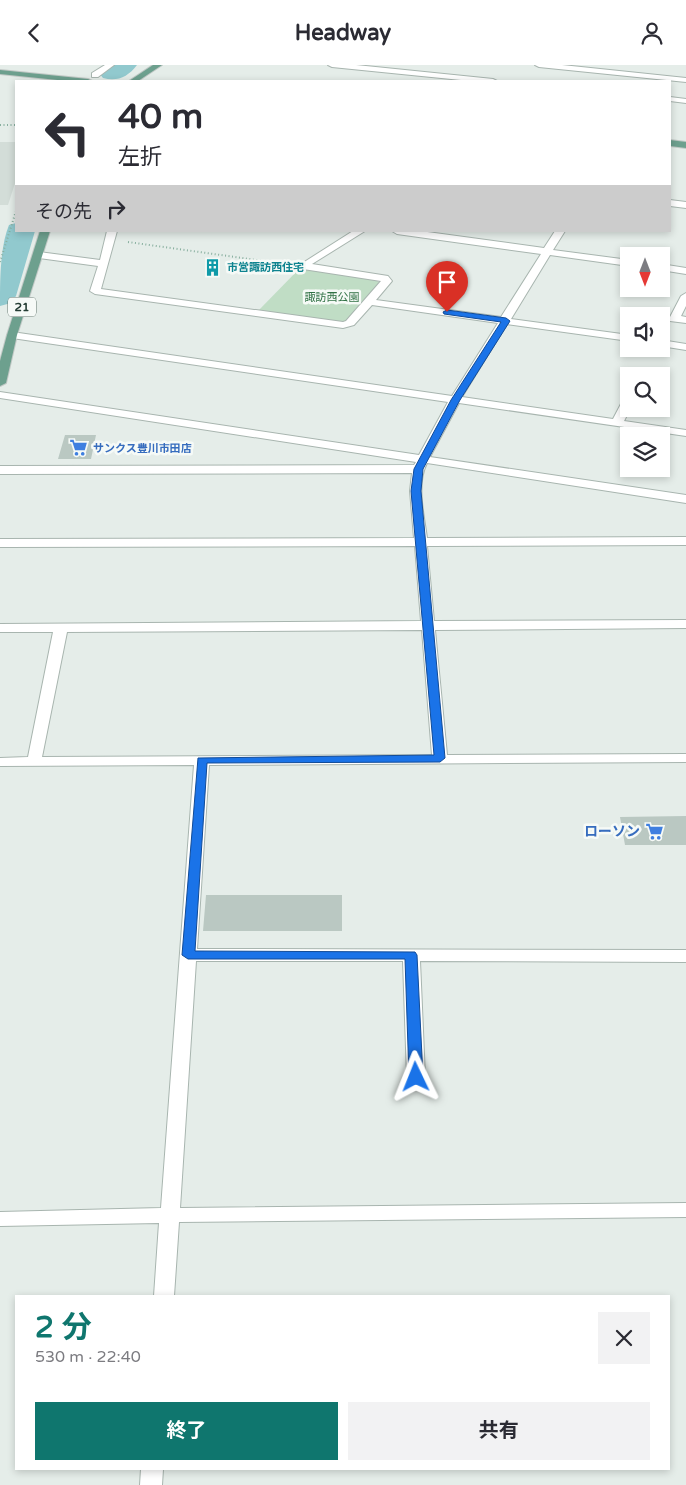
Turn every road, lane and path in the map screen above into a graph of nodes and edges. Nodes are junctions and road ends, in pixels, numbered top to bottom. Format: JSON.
{"nodes":[{"id":1,"x":110,"y":65,"type":"edge"},
{"id":2,"x":158,"y":65,"type":"edge"},
{"id":3,"x":332,"y":65,"type":"edge"},
{"id":4,"x":447,"y":65,"type":"edge"},
{"id":5,"x":538,"y":65,"type":"edge"},
{"id":6,"x":660,"y":65,"type":"edge"},
{"id":7,"x":0,"y":72,"type":"edge"},
{"id":8,"x":95,"y":75,"type":"dead end"},
{"id":9,"x":434,"y":78,"type":"edge"},
{"id":10,"x":650,"y":79,"type":"edge"},
{"id":11,"x":78,"y":80,"type":"edge"},
{"id":12,"x":135,"y":80,"type":"edge"},
{"id":13,"x":473,"y":80,"type":"edge"},
{"id":14,"x":686,"y":80,"type":"edge"},
{"id":15,"x":671,"y":99,"type":"edge"},
{"id":16,"x":686,"y":101,"type":"edge"},
{"id":17,"x":0,"y":125,"type":"edge"},
{"id":18,"x":15,"y":125,"type":"edge"},
{"id":19,"x":671,"y":143,"type":"edge"},
{"id":20,"x":686,"y":145,"type":"edge"},
{"id":21,"x":671,"y":203,"type":"edge"},
{"id":22,"x":686,"y":205,"type":"edge"},
{"id":23,"x":15,"y":214,"type":"edge"},
{"id":24,"x":45,"y":232,"type":"edge"},
{"id":25,"x":358,"y":232,"type":"edge"},
{"id":26,"x":404,"y":232,"type":"edge"},
{"id":27,"x":559,"y":232,"type":"edge"},
{"id":28,"x":111,"y":235,"type":"edge"},
{"id":29,"x":546,"y":252,"type":"junction"},
{"id":30,"x":39,"y":255,"type":"junction"},
{"id":31,"x":620,"y":262,"type":"edge"},
{"id":32,"x":0,"y":263,"type":"edge"},
{"id":33,"x":104,"y":264,"type":"junction"},
{"id":34,"x":303,"y":266,"type":"junction"},
{"id":35,"x":670,"y":268,"type":"edge"},
{"id":36,"x":686,"y":271,"type":"edge"},
{"id":37,"x":686,"y":296,"type":"edge"},
{"id":38,"x":369,"y":302,"type":"junction"},
{"id":39,"x":686,"y":320,"type":"edge"},
{"id":40,"x":506,"y":321,"type":"junction"},
{"id":41,"x":12,"y":335,"type":"junction"},
{"id":42,"x":620,"y":337,"type":"edge"},
{"id":43,"x":670,"y":344,"type":"edge"},
{"id":44,"x":686,"y":347,"type":"edge"},
{"id":45,"x":0,"y":383,"type":"edge"},
{"id":46,"x":0,"y":395,"type":"edge"},
{"id":47,"x":455,"y":400,"type":"junction"},
{"id":48,"x":620,"y":417,"type":"edge"},
{"id":49,"x":617,"y":423,"type":"junction"},
{"id":50,"x":686,"y":433,"type":"edge"},
{"id":51,"x":420,"y":464,"type":"junction"},
{"id":52,"x":0,"y":470,"type":"edge"},
{"id":53,"x":686,"y":499,"type":"edge"},
{"id":54,"x":686,"y":541,"type":"edge"},
{"id":55,"x":420,"y":542,"type":"junction"},
{"id":56,"x":0,"y":543,"type":"edge"},
{"id":57,"x":686,"y":624,"type":"edge"},
{"id":58,"x":428,"y":626,"type":"junction"},
{"id":59,"x":0,"y":628,"type":"edge"},
{"id":60,"x":60,"y":628,"type":"junction"},
{"id":61,"x":686,"y":757,"type":"edge"},
{"id":62,"x":440,"y":758,"type":"junction"},
{"id":63,"x":202,"y":760,"type":"junction"},
{"id":64,"x":0,"y":762,"type":"edge"},
{"id":65,"x":34,"y":762,"type":"junction"},
{"id":66,"x":188,"y":955,"type":"junction"},
{"id":67,"x":411,"y":955,"type":"junction"},
{"id":68,"x":686,"y":956,"type":"edge"},
{"id":69,"x":416,"y":1077,"type":"dead end"},
{"id":70,"x":686,"y":1210,"type":"edge"},
{"id":71,"x":170,"y":1215,"type":"junction"},
{"id":72,"x":0,"y":1219,"type":"edge"},
{"id":73,"x":164,"y":1295,"type":"edge"},
{"id":74,"x":152,"y":1470,"type":"edge"},
{"id":75,"x":151,"y":1485,"type":"edge"}],
"edges":[{"from":1,"to":8,"type":"street"},
{"from":2,"to":12,"type":"main road"},
{"from":3,"to":9,"type":"street"},
{"from":4,"to":9,"type":"street"},
{"from":5,"to":10,"type":"street"},
{"from":6,"to":10,"type":"street"},
{"from":7,"to":11,"type":"main road"},
{"from":9,"to":13,"type":"street"},
{"from":10,"to":14,"type":"street"},
{"from":15,"to":16,"type":"street"},
{"from":17,"to":18,"type":"path"},
{"from":19,"to":20,"type":"main road"},
{"from":21,"to":22,"type":"street"},
{"from":23,"to":32,"type":"path"},
{"from":24,"to":30,"type":"main road","number":"21"},
{"from":25,"to":34,"type":"street"},
{"from":26,"to":29,"type":"street"},
{"from":27,"to":29,"type":"street"},
{"from":28,"to":33,"type":"street"},
{"from":28,"to":34,"type":"path"},
{"from":29,"to":31,"type":"street"},
{"from":29,"to":40,"type":"street"},
{"from":30,"to":33,"type":"street"},
{"from":30,"to":41,"type":"main road","number":"21"},
{"from":33,"to":38,"type":"street"},
{"from":34,"to":38,"type":"street"},
{"from":35,"to":36,"type":"street"},
{"from":37,"to":39,"type":"street"},
{"from":38,"to":40,"type":"street"},
{"from":40,"to":42,"type":"street"},
{"from":40,"to":47,"type":"street"},
{"from":41,"to":45,"type":"main road","number":"21"},
{"from":41,"to":47,"type":"street"},
{"from":43,"to":44,"type":"street"},
{"from":46,"to":51,"type":"street"},
{"from":47,"to":49,"type":"street"},
{"from":47,"to":51,"type":"street"},
{"from":48,"to":49,"type":"street"},
{"from":49,"to":50,"type":"street"},
{"from":51,"to":52,"type":"street"},
{"from":51,"to":53,"type":"street"},
{"from":51,"to":55,"type":"street"},
{"from":54,"to":55,"type":"street"},
{"from":55,"to":56,"type":"street"},
{"from":55,"to":58,"type":"street"},
{"from":57,"to":58,"type":"street"},
{"from":58,"to":60,"type":"street"},
{"from":58,"to":62,"type":"street"},
{"from":59,"to":60,"type":"street"},
{"from":60,"to":65,"type":"street"},
{"from":61,"to":62,"type":"street"},
{"from":62,"to":63,"type":"street"},
{"from":63,"to":65,"type":"street"},
{"from":63,"to":66,"type":"street"},
{"from":64,"to":65,"type":"street"},
{"from":66,"to":67,"type":"street"},
{"from":66,"to":71,"type":"street"},
{"from":67,"to":68,"type":"street"},
{"from":67,"to":69,"type":"street"},
{"from":70,"to":71,"type":"street"},
{"from":71,"to":72,"type":"street"},
{"from":71,"to":73,"type":"street"},
{"from":74,"to":75,"type":"street"}]}
